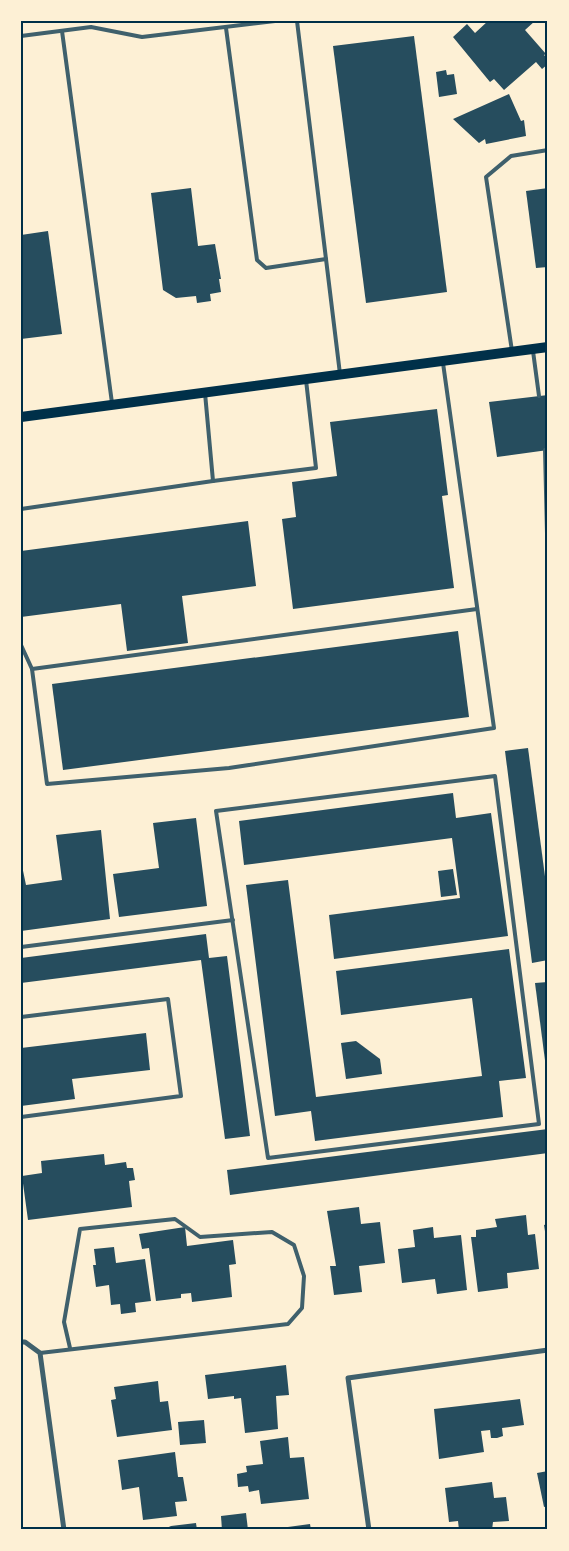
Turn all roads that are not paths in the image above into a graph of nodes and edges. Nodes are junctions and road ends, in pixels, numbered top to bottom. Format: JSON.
{"nodes":[{"id":1,"x":91,"y":21,"type":"edge"},
{"id":2,"x":275,"y":21,"type":"edge"},
{"id":3,"x":296,"y":21,"type":"edge"},
{"id":4,"x":91,"y":27,"type":"junction"},
{"id":5,"x":226,"y":28,"type":"junction"},
{"id":6,"x":62,"y":31,"type":"junction"},
{"id":7,"x":21,"y":36,"type":"edge"},
{"id":8,"x":548,"y":150,"type":"edge"},
{"id":9,"x":326,"y":259,"type":"junction"},
{"id":10,"x":548,"y":347,"type":"edge"},
{"id":11,"x":533,"y":349,"type":"junction"},
{"id":12,"x":512,"y":351,"type":"junction"},
{"id":13,"x":442,"y":360,"type":"junction"},
{"id":14,"x":340,"y":374,"type":"junction"},
{"id":15,"x":306,"y":379,"type":"junction"},
{"id":16,"x":205,"y":393,"type":"junction"},
{"id":17,"x":539,"y":396,"type":"dead end"},
{"id":18,"x":113,"y":404,"type":"junction"},
{"id":19,"x":21,"y":417,"type":"edge"},
{"id":20,"x":544,"y":450,"type":"dead end"},
{"id":21,"x":214,"y":480,"type":"junction"},
{"id":22,"x":21,"y":509,"type":"edge"},
{"id":23,"x":548,"y":575,"type":"edge"},
{"id":24,"x":477,"y":609,"type":"junction"},
{"id":25,"x":21,"y":645,"type":"edge"},
{"id":26,"x":32,"y":669,"type":"junction"},
{"id":27,"x":233,"y":920,"type":"junction"},
{"id":28,"x":21,"y":947,"type":"edge"},
{"id":29,"x":21,"y":1016,"type":"edge"},
{"id":30,"x":21,"y":1117,"type":"edge"},
{"id":31,"x":21,"y":1342,"type":"edge"},
{"id":32,"x":70,"y":1348,"type":"junction"},
{"id":33,"x":548,"y":1350,"type":"edge"},
{"id":34,"x":40,"y":1353,"type":"junction"},
{"id":35,"x":64,"y":1530,"type":"edge"},
{"id":36,"x":369,"y":1530,"type":"edge"}],
"edges":[{"from":1,"to":4,"type":"lane"},
{"from":2,"to":5,"type":"lane"},
{"from":3,"to":9,"type":"lane"},
{"from":4,"to":5,"type":"lane"},
{"from":4,"to":6,"type":"lane"},
{"from":5,"to":9,"type":"lane"},
{"from":6,"to":7,"type":"lane"},
{"from":6,"to":18,"type":"lane"},
{"from":8,"to":12,"type":"lane"},
{"from":9,"to":14,"type":"lane"},
{"from":10,"to":11,"type":"main road"},
{"from":11,"to":12,"type":"main road"},
{"from":11,"to":17,"type":"lane"},
{"from":12,"to":13,"type":"main road"},
{"from":13,"to":14,"type":"main road"},
{"from":13,"to":24,"type":"lane"},
{"from":14,"to":15,"type":"main road"},
{"from":15,"to":16,"type":"main road"},
{"from":15,"to":21,"type":"lane"},
{"from":16,"to":18,"type":"main road"},
{"from":16,"to":21,"type":"lane"},
{"from":18,"to":19,"type":"main road"},
{"from":20,"to":23,"type":"lane"},
{"from":21,"to":22,"type":"lane"},
{"from":24,"to":26,"type":"lane"},
{"from":24,"to":26,"type":"lane"},
{"from":25,"to":26,"type":"lane"},
{"from":27,"to":27,"type":"lane"},
{"from":27,"to":28,"type":"lane"},
{"from":29,"to":30,"type":"lane"},
{"from":31,"to":34,"type":"street"},
{"from":32,"to":32,"type":"lane"},
{"from":32,"to":34,"type":"lane"},
{"from":33,"to":36,"type":"street"},
{"from":34,"to":35,"type":"street"}]}
